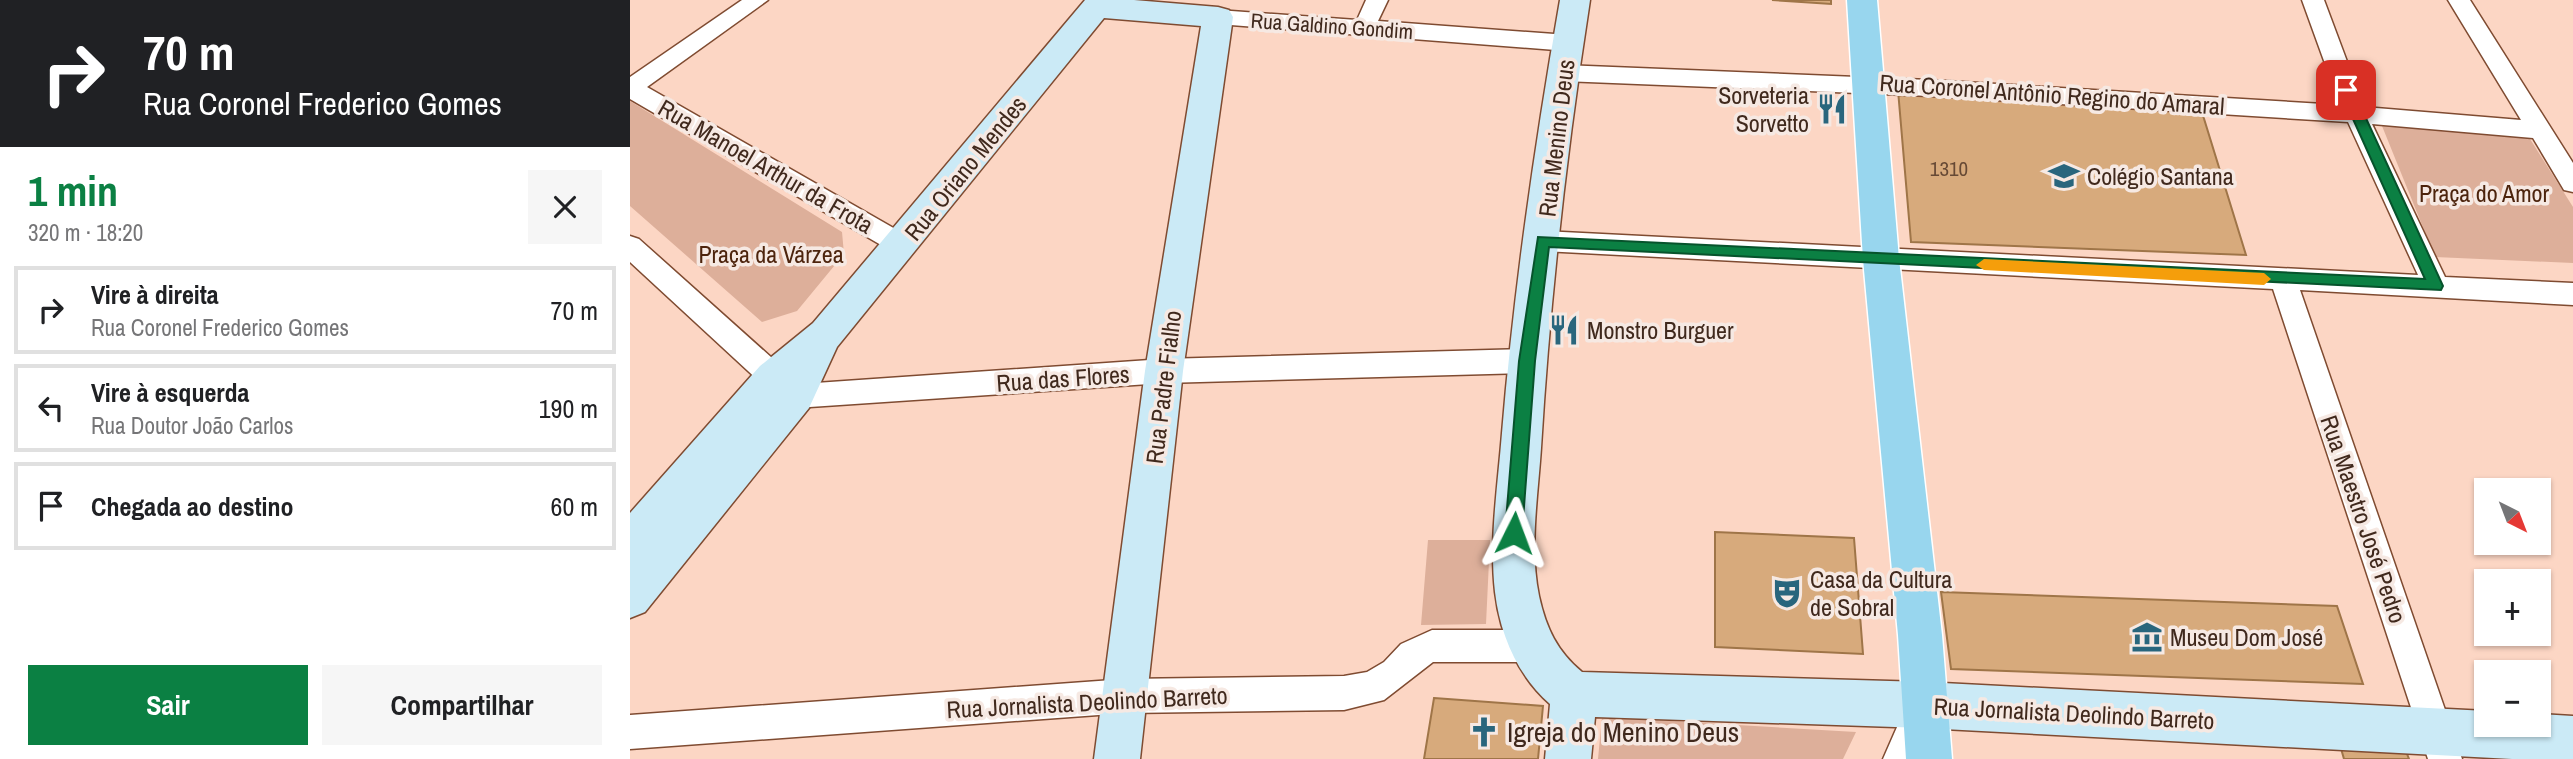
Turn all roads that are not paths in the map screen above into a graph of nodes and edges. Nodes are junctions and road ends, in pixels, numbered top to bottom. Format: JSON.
{"nodes":[{"id":1,"x":757,"y":0,"type":"edge"},
{"id":2,"x":1377,"y":0,"type":"edge"},
{"id":3,"x":1576,"y":0,"type":"edge"},
{"id":4,"x":1861,"y":0,"type":"edge"},
{"id":5,"x":2313,"y":0,"type":"edge"},
{"id":6,"x":2459,"y":0,"type":"edge"},
{"id":7,"x":1100,"y":4,"type":"edge"},
{"id":8,"x":1218,"y":17,"type":"junction"},
{"id":9,"x":1364,"y":28,"type":"junction"},
{"id":10,"x":1565,"y":58,"type":"junction"},
{"id":11,"x":1869,"y":83,"type":"junction"},
{"id":12,"x":630,"y":88,"type":"edge"},
{"id":13,"x":2355,"y":113,"type":"junction"},
{"id":14,"x":2540,"y":130,"type":"junction"},
{"id":15,"x":2573,"y":183,"type":"edge"},
{"id":16,"x":1543,"y":241,"type":"junction"},
{"id":17,"x":902,"y":245,"type":"junction"},
{"id":18,"x":630,"y":246,"type":"edge"},
{"id":19,"x":1881,"y":259,"type":"junction"},
{"id":20,"x":2283,"y":280,"type":"junction"},
{"id":21,"x":2435,"y":286,"type":"junction"},
{"id":22,"x":2573,"y":294,"type":"edge"},
{"id":23,"x":1527,"y":361,"type":"junction"},
{"id":24,"x":1164,"y":371,"type":"junction"},
{"id":25,"x":784,"y":387,"type":"junction"},
{"id":26,"x":630,"y":544,"type":"edge"},
{"id":27,"x":630,"y":597,"type":"edge"},
{"id":28,"x":1531,"y":646,"type":"junction"},
{"id":29,"x":1574,"y":694,"type":"junction"},
{"id":30,"x":1126,"y":696,"type":"junction"},
{"id":31,"x":1924,"y":705,"type":"junction"},
{"id":32,"x":630,"y":732,"type":"edge"},
{"id":33,"x":2573,"y":739,"type":"edge"},
{"id":34,"x":2440,"y":745,"type":"edge"},
{"id":35,"x":1117,"y":759,"type":"edge"},
{"id":36,"x":1569,"y":759,"type":"edge"},
{"id":37,"x":1900,"y":759,"type":"edge"},
{"id":38,"x":1929,"y":759,"type":"edge"}],
"edges":[{"from":1,"to":12,"type":"street"},
{"from":2,"to":9,"type":"street"},
{"from":3,"to":10,"type":"main road","name":"Rua Menino Deus"},
{"from":4,"to":11,"type":"main road"},
{"from":5,"to":13,"type":"street"},
{"from":6,"to":14,"type":"street"},
{"from":7,"to":8,"type":"main road","name":"Rua Galdino Gondim"},
{"from":7,"to":17,"type":"main road","name":"Rua Oriano Mendes"},
{"from":8,"to":9,"type":"street","name":"Rua Galdino Gondim"},
{"from":8,"to":24,"type":"main road","name":"Rua Padre Fialho"},
{"from":9,"to":10,"type":"street","name":"Rua Galdino Gondim"},
{"from":10,"to":11,"type":"street","name":"Rua Coronel Antônio Regino do Amaral"},
{"from":10,"to":16,"type":"main road","name":"Rua Menino Deus"},
{"from":11,"to":13,"type":"street","name":"Rua Coronel Antônio Regino do Amaral"},
{"from":11,"to":19,"type":"main road"},
{"from":12,"to":17,"type":"street","name":"Rua Manoel Arthur da Frota"},
{"from":13,"to":14,"type":"street","name":"Rua Coronel Antônio Regino do Amaral"},
{"from":13,"to":21,"type":"street"},
{"from":14,"to":15,"type":"street"},
{"from":16,"to":19,"type":"street"},
{"from":16,"to":23,"type":"main road","name":"Rua Menino Deus"},
{"from":17,"to":25,"type":"main road","name":"Rua Oriano Mendes"},
{"from":18,"to":25,"type":"street"},
{"from":19,"to":20,"type":"street"},
{"from":19,"to":31,"type":"main road"},
{"from":20,"to":21,"type":"street"},
{"from":20,"to":34,"type":"street","name":"Rua Maestro José Pedro"},
{"from":21,"to":22,"type":"street"},
{"from":23,"to":24,"type":"street","name":"Rua das Flores"},
{"from":23,"to":28,"type":"main road","name":"Rua Menino Deus"},
{"from":24,"to":25,"type":"street","name":"Rua das Flores"},
{"from":24,"to":30,"type":"main road","name":"Rua Padre Fialho"},
{"from":25,"to":26,"type":"main road","name":"Rua Oriano Mendes"},
{"from":25,"to":27,"type":"main road","name":"Rua Oriano Mendes"},
{"from":28,"to":29,"type":"main road","name":"Rua Menino Deus"},
{"from":28,"to":30,"type":"street","name":"Rua Jornalista Deolindo Barreto"},
{"from":29,"to":31,"type":"main road","name":"Rua Jornalista Deolindo Barreto"},
{"from":29,"to":36,"type":"main road"},
{"from":30,"to":32,"type":"street","name":"Rua Jornalista Deolindo Barreto"},
{"from":30,"to":35,"type":"main road","name":"Rua Padre Fialho"},
{"from":31,"to":34,"type":"main road","name":"Rua Jornalista Deolindo Barreto"},
{"from":31,"to":37,"type":"street"},
{"from":31,"to":38,"type":"main road"},
{"from":33,"to":34,"type":"main road","name":"Rua Jornalista Deolindo Barreto"}]}
